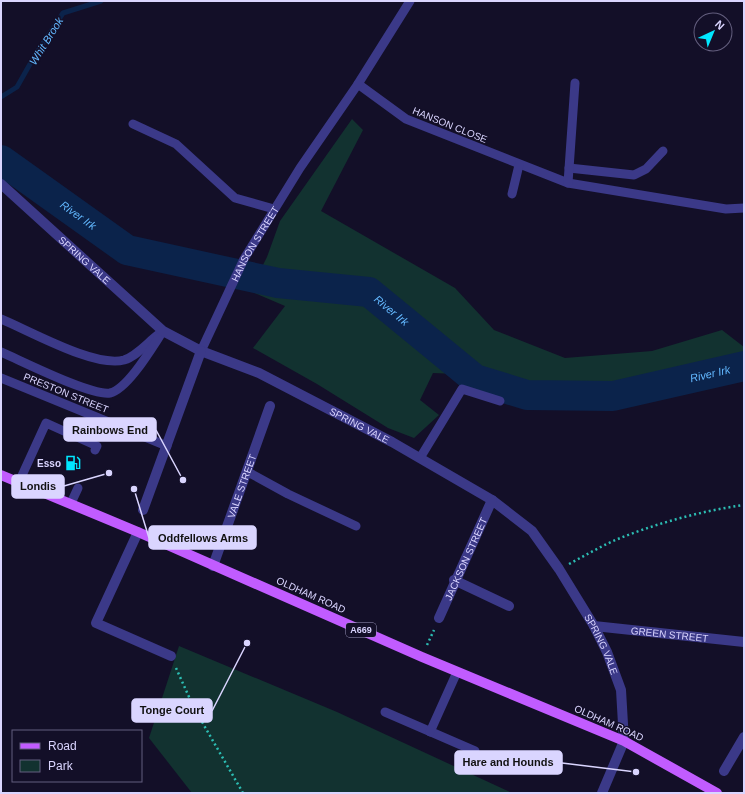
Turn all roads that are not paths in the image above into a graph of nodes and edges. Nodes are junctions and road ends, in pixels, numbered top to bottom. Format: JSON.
{"nodes":[{"id":1,"x":410,"y":1,"type":"edge"},
{"id":2,"x":575,"y":83,"type":"dead end"},
{"id":3,"x":358,"y":84,"type":"junction"},
{"id":4,"x":133,"y":124,"type":"dead end"},
{"id":5,"x":663,"y":151,"type":"dead end"},
{"id":6,"x":519,"y":165,"type":"junction"},
{"id":7,"x":569,"y":168,"type":"junction"},
{"id":8,"x":568,"y":183,"type":"junction"},
{"id":9,"x":1,"y":184,"type":"edge"},
{"id":10,"x":512,"y":194,"type":"dead end"},
{"id":11,"x":744,"y":208,"type":"edge"},
{"id":12,"x":274,"y":209,"type":"junction"},
{"id":13,"x":1,"y":319,"type":"edge"},
{"id":14,"x":163,"y":331,"type":"junction"},
{"id":15,"x":201,"y":351,"type":"junction"},
{"id":16,"x":1,"y":352,"type":"edge"},
{"id":17,"x":1,"y":378,"type":"edge"},
{"id":18,"x":500,"y":401,"type":"dead end"},
{"id":19,"x":270,"y":406,"type":"dead end"},
{"id":20,"x":167,"y":446,"type":"junction"},
{"id":21,"x":95,"y":450,"type":"dead end"},
{"id":22,"x":420,"y":458,"type":"junction"},
{"id":23,"x":248,"y":472,"type":"junction"},
{"id":24,"x":1,"y":475,"type":"edge"},
{"id":25,"x":19,"y":482,"type":"junction"},
{"id":26,"x":78,"y":488,"type":"dead end"},
{"id":27,"x":492,"y":500,"type":"junction"},
{"id":28,"x":71,"y":503,"type":"junction"},
{"id":29,"x":143,"y":510,"type":"dead end"},
{"id":30,"x":356,"y":526,"type":"dead end"},
{"id":31,"x":138,"y":532,"type":"junction"},
{"id":32,"x":212,"y":566,"type":"junction"},
{"id":33,"x":454,"y":580,"type":"junction"},
{"id":34,"x":509,"y":606,"type":"dead end"},
{"id":35,"x":439,"y":618,"type":"road end"},
{"id":36,"x":594,"y":626,"type":"junction"},
{"id":37,"x":744,"y":642,"type":"edge"},
{"id":38,"x":171,"y":656,"type":"road end"},
{"id":39,"x":457,"y":672,"type":"junction"},
{"id":40,"x":385,"y":712,"type":"dead end"},
{"id":41,"x":430,"y":732,"type":"junction"},
{"id":42,"x":744,"y":737,"type":"edge"},
{"id":43,"x":624,"y":740,"type":"junction"},
{"id":44,"x":475,"y":751,"type":"dead end"},
{"id":45,"x":724,"y":772,"type":"dead end"},
{"id":46,"x":715,"y":792,"type":"edge"},
{"id":47,"x":602,"y":793,"type":"edge"}],
"edges":[{"from":1,"to":3,"type":"lane","name":"HANSON STREET"},
{"from":2,"to":7,"type":"lane"},
{"from":3,"to":6,"type":"lane","name":"HANSON CLOSE"},
{"from":3,"to":12,"type":"lane","name":"HANSON STREET"},
{"from":4,"to":12,"type":"lane"},
{"from":5,"to":7,"type":"lane"},
{"from":6,"to":8,"type":"lane","name":"HANSON CLOSE"},
{"from":6,"to":10,"type":"lane"},
{"from":7,"to":8,"type":"lane"},
{"from":8,"to":11,"type":"lane","name":"HANSON CLOSE"},
{"from":9,"to":14,"type":"street","name":"SPRING VALE"},
{"from":12,"to":15,"type":"lane","name":"HANSON STREET"},
{"from":13,"to":14,"type":"lane"},
{"from":14,"to":15,"type":"street","name":"SPRING VALE"},
{"from":14,"to":16,"type":"lane"},
{"from":15,"to":20,"type":"street","name":"HANSON STREET"},
{"from":15,"to":22,"type":"street","name":"SPRING VALE"},
{"from":17,"to":20,"type":"lane","name":"PRESTON STREET"},
{"from":18,"to":22,"type":"lane"},
{"from":19,"to":23,"type":"street","name":"VALE STREET"},
{"from":20,"to":29,"type":"street","name":"HANSON STREET"},
{"from":21,"to":25,"type":"lane"},
{"from":22,"to":27,"type":"street","name":"SPRING VALE"},
{"from":23,"to":30,"type":"lane"},
{"from":23,"to":32,"type":"street","name":"VALE STREET"},
{"from":24,"to":25,"type":"main road","name":"OLDHAM ROAD","number":"A669"},
{"from":25,"to":28,"type":"main road","name":"OLDHAM ROAD","number":"A669"},
{"from":26,"to":28,"type":"lane"},
{"from":27,"to":33,"type":"street","name":"JACKSON STREET"},
{"from":27,"to":36,"type":"street","name":"SPRING VALE"},
{"from":28,"to":31,"type":"main road","name":"OLDHAM ROAD","number":"A669"},
{"from":31,"to":32,"type":"main road","name":"OLDHAM ROAD","number":"A669"},
{"from":31,"to":38,"type":"street"},
{"from":32,"to":39,"type":"main road","name":"OLDHAM ROAD","number":"A669"},
{"from":33,"to":34,"type":"street"},
{"from":33,"to":35,"type":"street","name":"JACKSON STREET"},
{"from":36,"to":37,"type":"street","name":"GREEN STREET"},
{"from":36,"to":43,"type":"street","name":"SPRING VALE"},
{"from":39,"to":41,"type":"lane"},
{"from":39,"to":43,"type":"main road","name":"OLDHAM ROAD","number":"A669"},
{"from":40,"to":41,"type":"lane"},
{"from":41,"to":44,"type":"lane"},
{"from":42,"to":45,"type":"street"},
{"from":43,"to":46,"type":"main road","name":"OLDHAM ROAD","number":"A669"},
{"from":43,"to":47,"type":"street"}]}
